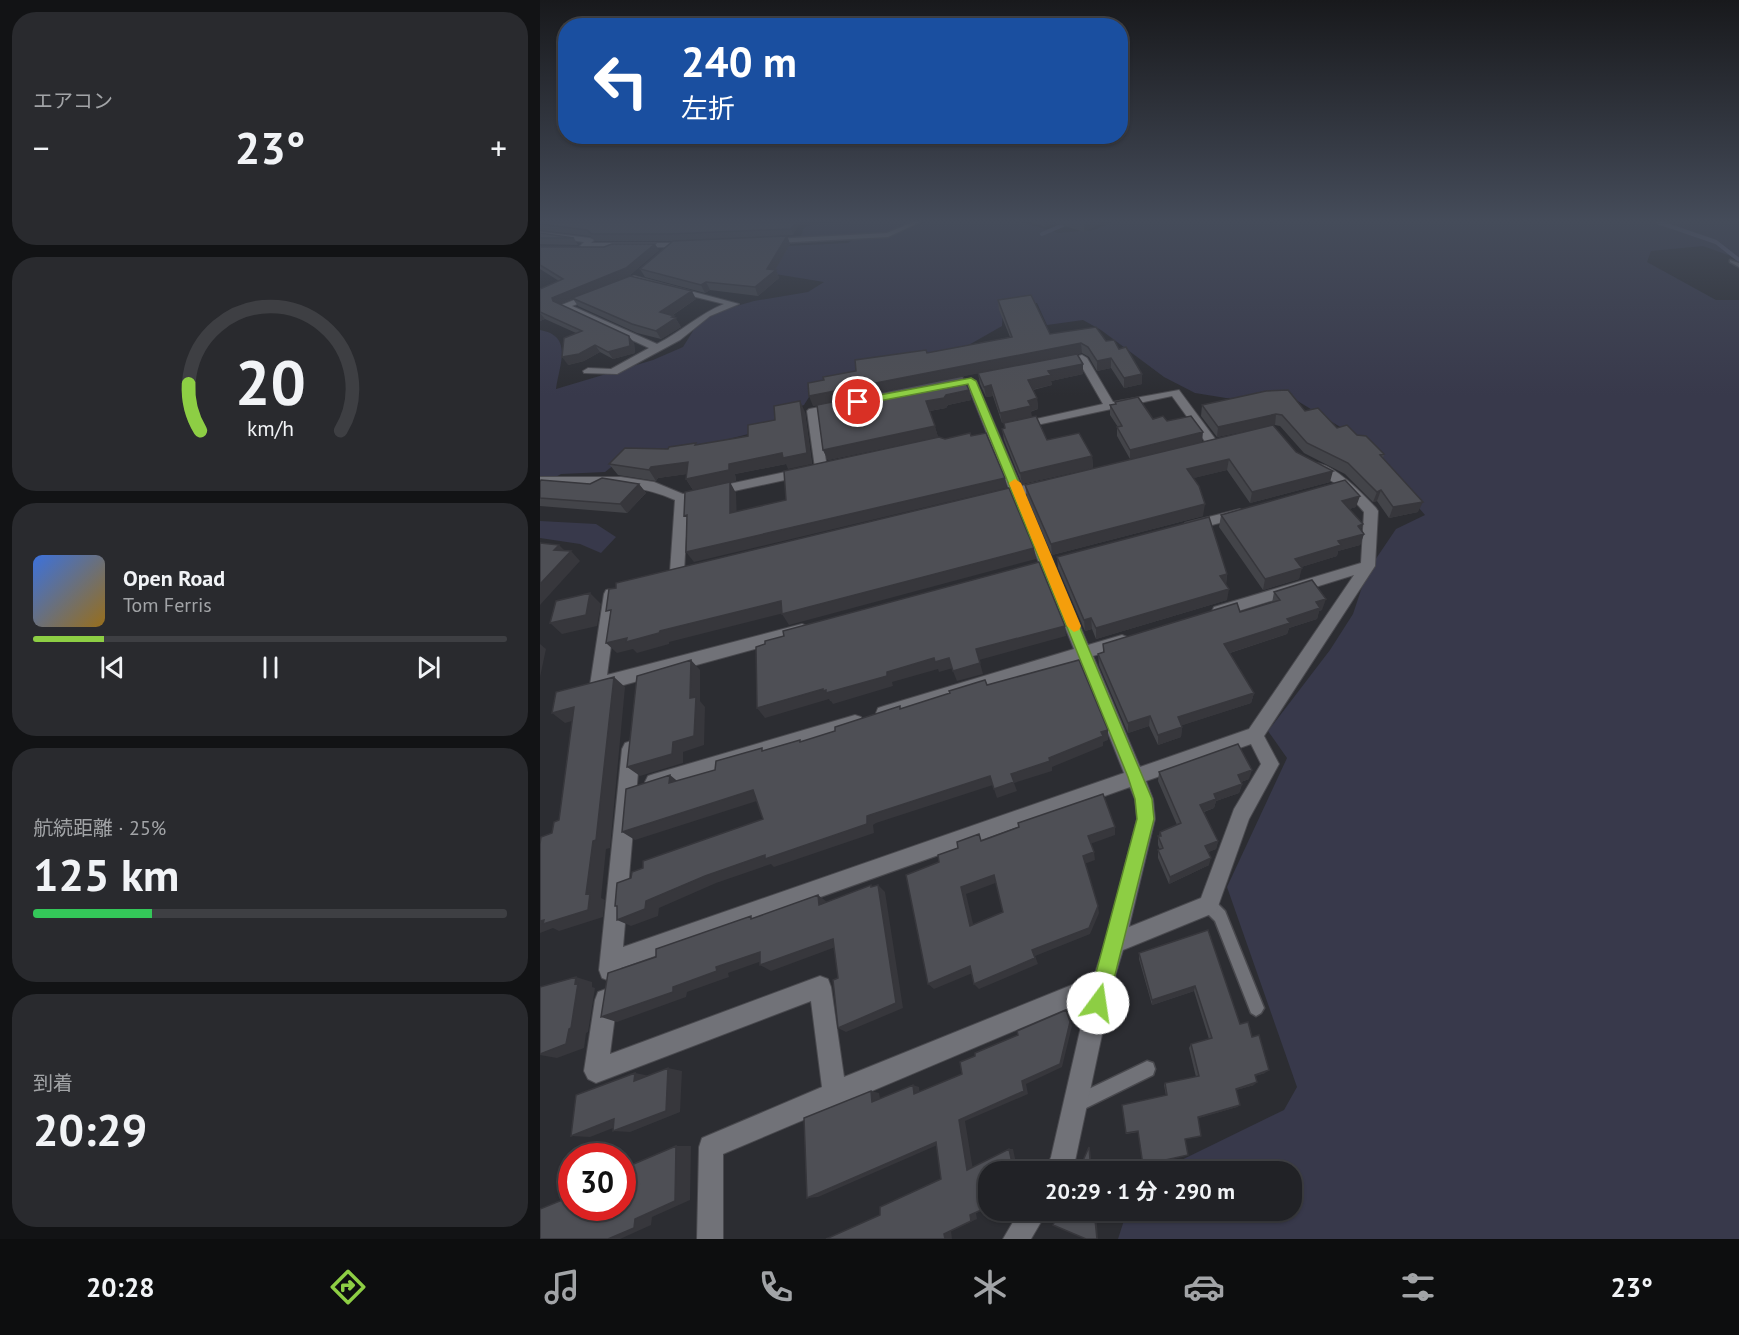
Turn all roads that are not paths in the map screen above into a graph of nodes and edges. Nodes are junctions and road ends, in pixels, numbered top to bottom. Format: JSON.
{"nodes":[{"id":1,"x":628,"y":280,"type":"edge"},
{"id":2,"x":651,"y":280,"type":"edge"},
{"id":3,"x":657,"y":348,"type":"junction"},
{"id":4,"x":1049,"y":365,"type":"edge"},
{"id":5,"x":588,"y":371,"type":"dead end"},
{"id":6,"x":971,"y":381,"type":"dead end"},
{"id":7,"x":847,"y":404,"type":"edge"},
{"id":8,"x":1110,"y":406,"type":"junction"},
{"id":9,"x":988,"y":432,"type":"junction"},
{"id":10,"x":1234,"y":440,"type":"edge"},
{"id":11,"x":1299,"y":458,"type":"edge"},
{"id":12,"x":1064,"y":480,"type":"edge"},
{"id":13,"x":540,"y":481,"type":"edge"},
{"id":14,"x":1346,"y":484,"type":"junction"},
{"id":15,"x":1323,"y":490,"type":"edge"},
{"id":16,"x":1018,"y":491,"type":"junction"},
{"id":17,"x":682,"y":498,"type":"junction"},
{"id":18,"x":973,"y":502,"type":"edge"},
{"id":19,"x":1255,"y":509,"type":"edge"},
{"id":20,"x":1174,"y":530,"type":"edge"},
{"id":21,"x":1368,"y":566,"type":"junction"},
{"id":22,"x":677,"y":572,"type":"edge"},
{"id":23,"x":622,"y":587,"type":"edge"},
{"id":24,"x":1198,"y":618,"type":"edge"},
{"id":25,"x":820,"y":625,"type":"edge"},
{"id":26,"x":1141,"y":635,"type":"edge"},
{"id":27,"x":1085,"y":652,"type":"junction"},
{"id":28,"x":638,"y":674,"type":"junction"},
{"id":29,"x":636,"y":698,"type":"edge"},
{"id":30,"x":633,"y":732,"type":"edge"},
{"id":31,"x":1255,"y":735,"type":"junction"},
{"id":32,"x":1136,"y":777,"type":"junction"},
{"id":33,"x":628,"y":790,"type":"junction"},
{"id":34,"x":1209,"y":906,"type":"junction"},
{"id":35,"x":1115,"y":943,"type":"junction"},
{"id":36,"x":612,"y":961,"type":"junction"},
{"id":37,"x":1102,"y":983,"type":"junction"},
{"id":38,"x":1256,"y":1008,"type":"dead end"},
{"id":39,"x":1147,"y":1069,"type":"dead end"},
{"id":40,"x":835,"y":1093,"type":"junction"},
{"id":41,"x":1076,"y":1104,"type":"junction"},
{"id":42,"x":1063,"y":1161,"type":"edge"},
{"id":43,"x":1028,"y":1221,"type":"edge"},
{"id":44,"x":710,"y":1239,"type":"edge"},
{"id":45,"x":1016,"y":1239,"type":"edge"}],
"edges":[{"from":1,"to":3,"type":"street"},
{"from":2,"to":3,"type":"street"},
{"from":3,"to":5,"type":"street"},
{"from":4,"to":8,"type":"street"},
{"from":6,"to":9,"type":"street"},
{"from":7,"to":17,"type":"street"},
{"from":8,"to":9,"type":"street"},
{"from":8,"to":10,"type":"street"},
{"from":9,"to":16,"type":"street"},
{"from":11,"to":14,"type":"street"},
{"from":12,"to":16,"type":"street"},
{"from":13,"to":17,"type":"street"},
{"from":14,"to":15,"type":"street"},
{"from":14,"to":21,"type":"street"},
{"from":16,"to":18,"type":"street"},
{"from":16,"to":27,"type":"street"},
{"from":17,"to":22,"type":"street"},
{"from":19,"to":20,"type":"street"},
{"from":21,"to":24,"type":"street"},
{"from":21,"to":31,"type":"street"},
{"from":23,"to":28,"type":"street"},
{"from":25,"to":28,"type":"street"},
{"from":26,"to":27,"type":"street"},
{"from":27,"to":32,"type":"street"},
{"from":27,"to":33,"type":"street"},
{"from":28,"to":29,"type":"street"},
{"from":30,"to":33,"type":"street"},
{"from":31,"to":32,"type":"street"},
{"from":31,"to":34,"type":"street"},
{"from":32,"to":35,"type":"street"},
{"from":32,"to":36,"type":"street"},
{"from":33,"to":36,"type":"street"},
{"from":34,"to":35,"type":"street"},
{"from":34,"to":38,"type":"lane"},
{"from":35,"to":37,"type":"street"},
{"from":36,"to":40,"type":"street"},
{"from":37,"to":40,"type":"street"},
{"from":37,"to":41,"type":"street"},
{"from":39,"to":41,"type":"lane"},
{"from":40,"to":44,"type":"street"},
{"from":41,"to":42,"type":"street"},
{"from":43,"to":45,"type":"street"}]}
